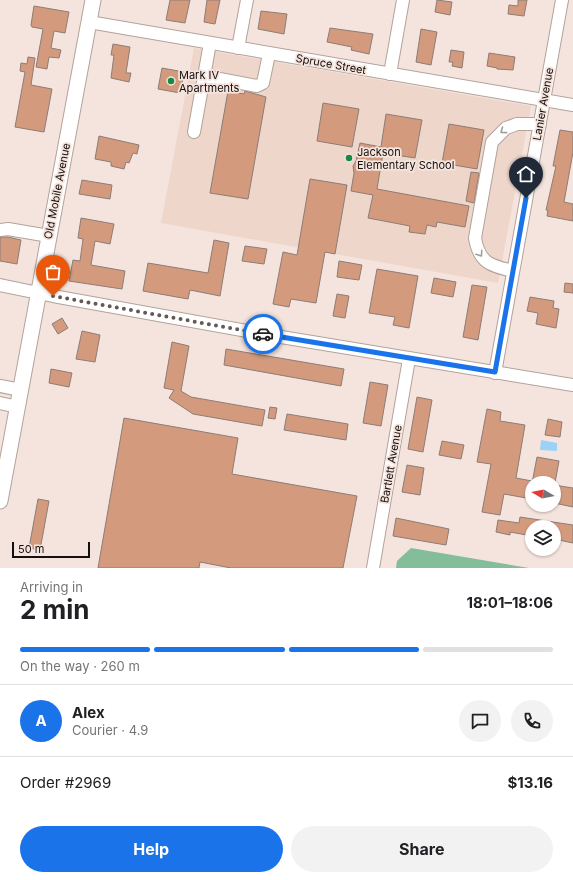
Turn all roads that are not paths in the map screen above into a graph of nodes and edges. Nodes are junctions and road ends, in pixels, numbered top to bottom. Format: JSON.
{"nodes":[{"id":1,"x":93,"y":0,"type":"edge"},
{"id":2,"x":247,"y":0,"type":"edge"},
{"id":3,"x":403,"y":0,"type":"edge"},
{"id":4,"x":562,"y":0,"type":"edge"},
{"id":5,"x":89,"y":22,"type":"junction"},
{"id":6,"x":210,"y":44,"type":"junction"},
{"id":7,"x":238,"y":48,"type":"junction"},
{"id":8,"x":269,"y":54,"type":"junction"},
{"id":9,"x":390,"y":74,"type":"junction"},
{"id":10,"x":204,"y":76,"type":"junction"},
{"id":11,"x":544,"y":99,"type":"junction"},
{"id":12,"x":573,"y":104,"type":"edge"},
{"id":13,"x":540,"y":124,"type":"junction"},
{"id":14,"x":194,"y":132,"type":"dead end"},
{"id":15,"x":0,"y":230,"type":"edge"},
{"id":16,"x":49,"y":236,"type":"junction"},
{"id":17,"x":513,"y":271,"type":"junction"},
{"id":18,"x":0,"y":285,"type":"edge"},
{"id":19,"x":38,"y":293,"type":"junction"},
{"id":20,"x":409,"y":359,"type":"junction"},
{"id":21,"x":495,"y":372,"type":"junction"},
{"id":22,"x":0,"y":386,"type":"edge"},
{"id":23,"x":573,"y":386,"type":"edge"},
{"id":24,"x":21,"y":390,"type":"junction"},
{"id":25,"x":0,"y":404,"type":"edge"},
{"id":26,"x":18,"y":407,"type":"junction"},
{"id":27,"x":0,"y":501,"type":"edge"},
{"id":28,"x":373,"y":568,"type":"edge"}],
"edges":[{"from":1,"to":5,"type":"main road","name":"Old Mobile Avenue"},
{"from":2,"to":7,"type":"street"},
{"from":3,"to":9,"type":"street"},
{"from":4,"to":11,"type":"street","name":"Lanier Avenue"},
{"from":5,"to":6,"type":"street","name":"Spruce Street"},
{"from":5,"to":16,"type":"main road","name":"Old Mobile Avenue"},
{"from":6,"to":7,"type":"street","name":"Spruce Street"},
{"from":6,"to":10,"type":"street"},
{"from":7,"to":8,"type":"street","name":"Spruce Street"},
{"from":8,"to":9,"type":"street","name":"Spruce Street"},
{"from":8,"to":10,"type":"street"},
{"from":9,"to":11,"type":"street","name":"Spruce Street"},
{"from":10,"to":14,"type":"street"},
{"from":11,"to":12,"type":"street","name":"Spruce Street"},
{"from":11,"to":13,"type":"street","name":"Lanier Avenue"},
{"from":13,"to":17,"type":"street","name":"Lanier Avenue"},
{"from":13,"to":17,"type":"street","one_way":true},
{"from":15,"to":16,"type":"street"},
{"from":16,"to":19,"type":"main road","name":"Old Mobile Avenue"},
{"from":17,"to":21,"type":"street","name":"Lanier Avenue"},
{"from":18,"to":19,"type":"street"},
{"from":19,"to":20,"type":"street"},
{"from":19,"to":24,"type":"main road","name":"Old Mobile Avenue"},
{"from":20,"to":21,"type":"street"},
{"from":20,"to":28,"type":"street","name":"Bartlett Avenue"},
{"from":21,"to":23,"type":"street"},
{"from":22,"to":24,"type":"street"},
{"from":24,"to":26,"type":"main road","name":"Old Mobile Avenue"},
{"from":25,"to":26,"type":"street"},
{"from":26,"to":27,"type":"main road","name":"Old Mobile Avenue"}]}
